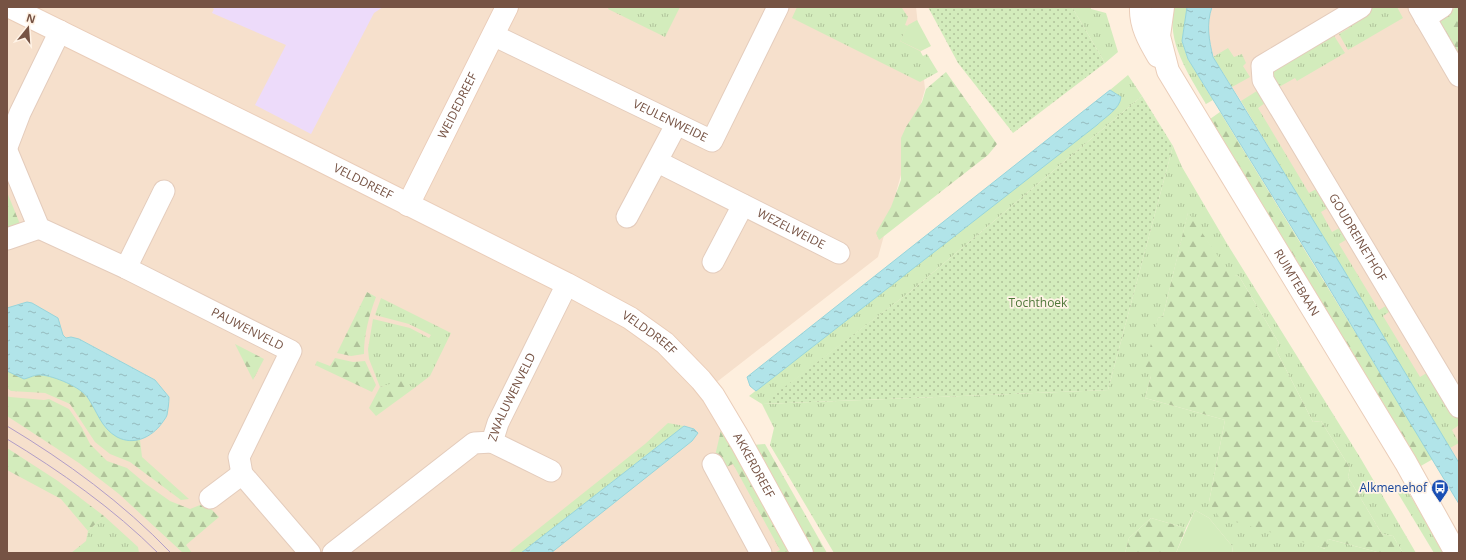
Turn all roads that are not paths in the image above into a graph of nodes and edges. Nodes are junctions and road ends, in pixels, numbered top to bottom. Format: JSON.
{"nodes":[{"id":1,"x":10,"y":7,"type":"edge"},
{"id":2,"x":507,"y":7,"type":"edge"},
{"id":3,"x":778,"y":7,"type":"edge"},
{"id":4,"x":1141,"y":7,"type":"edge"},
{"id":5,"x":1163,"y":7,"type":"edge"},
{"id":6,"x":1361,"y":7,"type":"edge"},
{"id":7,"x":1429,"y":11,"type":"edge"},
{"id":8,"x":60,"y":31,"type":"junction"},
{"id":9,"x":493,"y":36,"type":"junction"},
{"id":10,"x":1168,"y":71,"type":"junction"},
{"id":11,"x":1459,"y":76,"type":"edge"},
{"id":12,"x":676,"y":125,"type":"junction"},
{"id":13,"x":7,"y":147,"type":"edge"},
{"id":14,"x":7,"y":150,"type":"edge"},
{"id":15,"x":658,"y":162,"type":"junction"},
{"id":16,"x":164,"y":191,"type":"dead end"},
{"id":17,"x":408,"y":205,"type":"junction"},
{"id":18,"x":743,"y":205,"type":"junction"},
{"id":19,"x":627,"y":218,"type":"dead end"},
{"id":20,"x":39,"y":228,"type":"junction"},
{"id":21,"x":7,"y":239,"type":"edge"},
{"id":22,"x":839,"y":253,"type":"dead end"},
{"id":23,"x":714,"y":262,"type":"dead end"},
{"id":24,"x":126,"y":268,"type":"junction"},
{"id":25,"x":568,"y":284,"type":"junction"},
{"id":26,"x":701,"y":380,"type":"joint"},
{"id":27,"x":1459,"y":407,"type":"edge"},
{"id":28,"x":492,"y":442,"type":"junction"},
{"id":29,"x":713,"y":464,"type":"dead end"},
{"id":30,"x":551,"y":471,"type":"dead end"},
{"id":31,"x":242,"y":474,"type":"junction"},
{"id":32,"x":210,"y":498,"type":"dead end"},
{"id":33,"x":310,"y":553,"type":"edge"},
{"id":34,"x":333,"y":553,"type":"edge"},
{"id":35,"x":761,"y":553,"type":"edge"},
{"id":36,"x":802,"y":553,"type":"edge"},
{"id":37,"x":1456,"y":553,"type":"edge"}],
"edges":[{"from":1,"to":8,"type":"street","name":"VELDDREEF"},
{"from":2,"to":9,"type":"street","name":"WEIDEDREEF"},
{"from":3,"to":12,"type":"street","name":"VEULENWEIDE"},
{"from":4,"to":10,"type":"street"},
{"from":5,"to":10,"type":"street","name":"RUIMTEBAAN"},
{"from":6,"to":27,"type":"street","name":"GOUDREINETHOF"},
{"from":7,"to":11,"type":"street"},
{"from":8,"to":13,"type":"street"},
{"from":8,"to":17,"type":"street","name":"VELDDREEF"},
{"from":9,"to":12,"type":"street","name":"VEULENWEIDE"},
{"from":9,"to":17,"type":"street","name":"WEIDEDREEF"},
{"from":10,"to":37,"type":"street","name":"RUIMTEBAAN"},
{"from":12,"to":15,"type":"street"},
{"from":14,"to":20,"type":"street"},
{"from":15,"to":18,"type":"street","name":"WEZELWEIDE"},
{"from":15,"to":19,"type":"street"},
{"from":16,"to":24,"type":"street"},
{"from":17,"to":25,"type":"street","name":"VELDDREEF"},
{"from":18,"to":22,"type":"street","name":"WEZELWEIDE"},
{"from":18,"to":23,"type":"street"},
{"from":20,"to":21,"type":"street"},
{"from":20,"to":24,"type":"street","name":"PAUWENVELD"},
{"from":24,"to":31,"type":"street","name":"PAUWENVELD"},
{"from":25,"to":26,"type":"street","name":"VELDDREEF"},
{"from":25,"to":28,"type":"street","name":"ZWALUWENVELD"},
{"from":26,"to":36,"type":"street","name":"AKKERDREEF"},
{"from":28,"to":30,"type":"street"},
{"from":28,"to":34,"type":"street","name":"ZWALUWENVELD"},
{"from":29,"to":35,"type":"street"},
{"from":31,"to":32,"type":"street"},
{"from":31,"to":33,"type":"street"}]}
